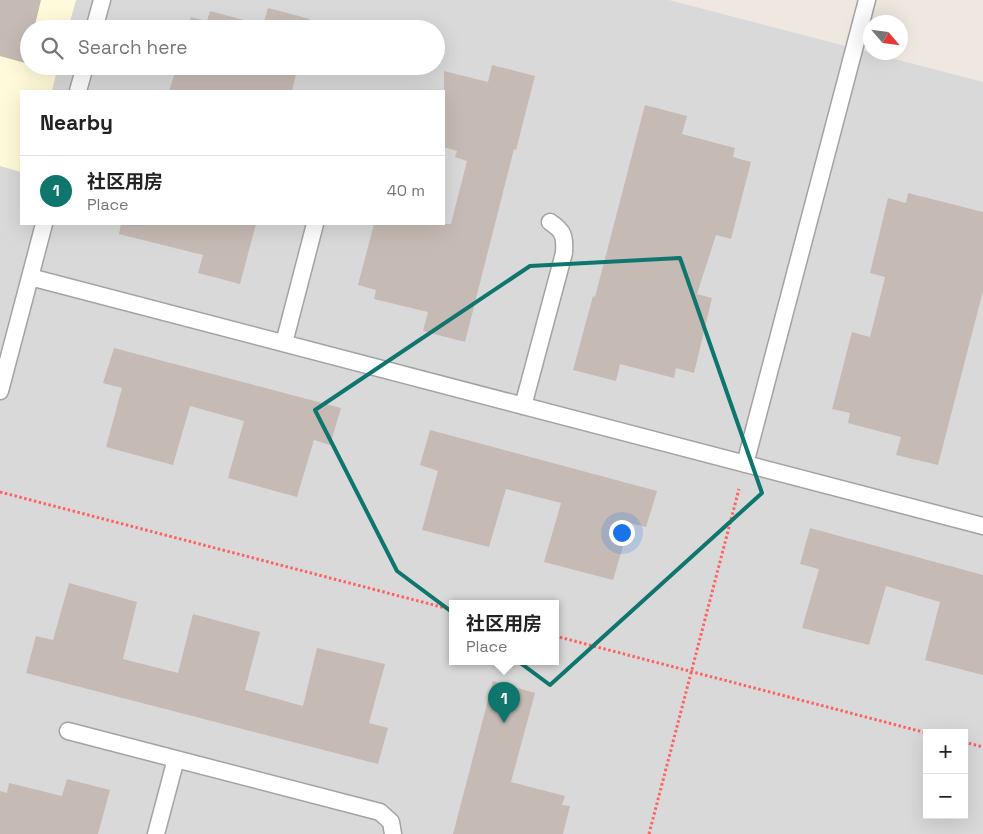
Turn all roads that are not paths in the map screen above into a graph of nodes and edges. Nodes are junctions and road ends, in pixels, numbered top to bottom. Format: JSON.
{"nodes":[{"id":1,"x":102,"y":0,"type":"edge"},
{"id":2,"x":867,"y":0,"type":"edge"},
{"id":3,"x":96,"y":20,"type":"edge"},
{"id":4,"x":82,"y":75,"type":"edge"},
{"id":5,"x":78,"y":90,"type":"edge"},
{"id":6,"x":550,"y":222,"type":"dead end"},
{"id":7,"x":44,"y":225,"type":"edge"},
{"id":8,"x":315,"y":225,"type":"edge"},
{"id":9,"x":30,"y":278,"type":"junction"},
{"id":10,"x":284,"y":343,"type":"junction"},
{"id":11,"x":0,"y":390,"type":"edge"},
{"id":12,"x":523,"y":406,"type":"junction"},
{"id":13,"x":745,"y":464,"type":"junction"},
{"id":14,"x":983,"y":526,"type":"edge"},
{"id":15,"x":68,"y":731,"type":"dead end"},
{"id":16,"x":176,"y":759,"type":"junction"},
{"id":17,"x":156,"y":834,"type":"edge"},
{"id":18,"x":393,"y":834,"type":"edge"}],
"edges":[{"from":1,"to":3,"type":"lane"},
{"from":2,"to":13,"type":"lane"},
{"from":4,"to":5,"type":"lane"},
{"from":6,"to":12,"type":"lane"},
{"from":7,"to":9,"type":"lane"},
{"from":8,"to":10,"type":"lane"},
{"from":9,"to":10,"type":"lane"},
{"from":9,"to":11,"type":"lane"},
{"from":10,"to":12,"type":"lane"},
{"from":12,"to":13,"type":"lane"},
{"from":13,"to":14,"type":"lane"},
{"from":15,"to":16,"type":"lane"},
{"from":16,"to":17,"type":"lane"},
{"from":16,"to":18,"type":"lane"}]}
